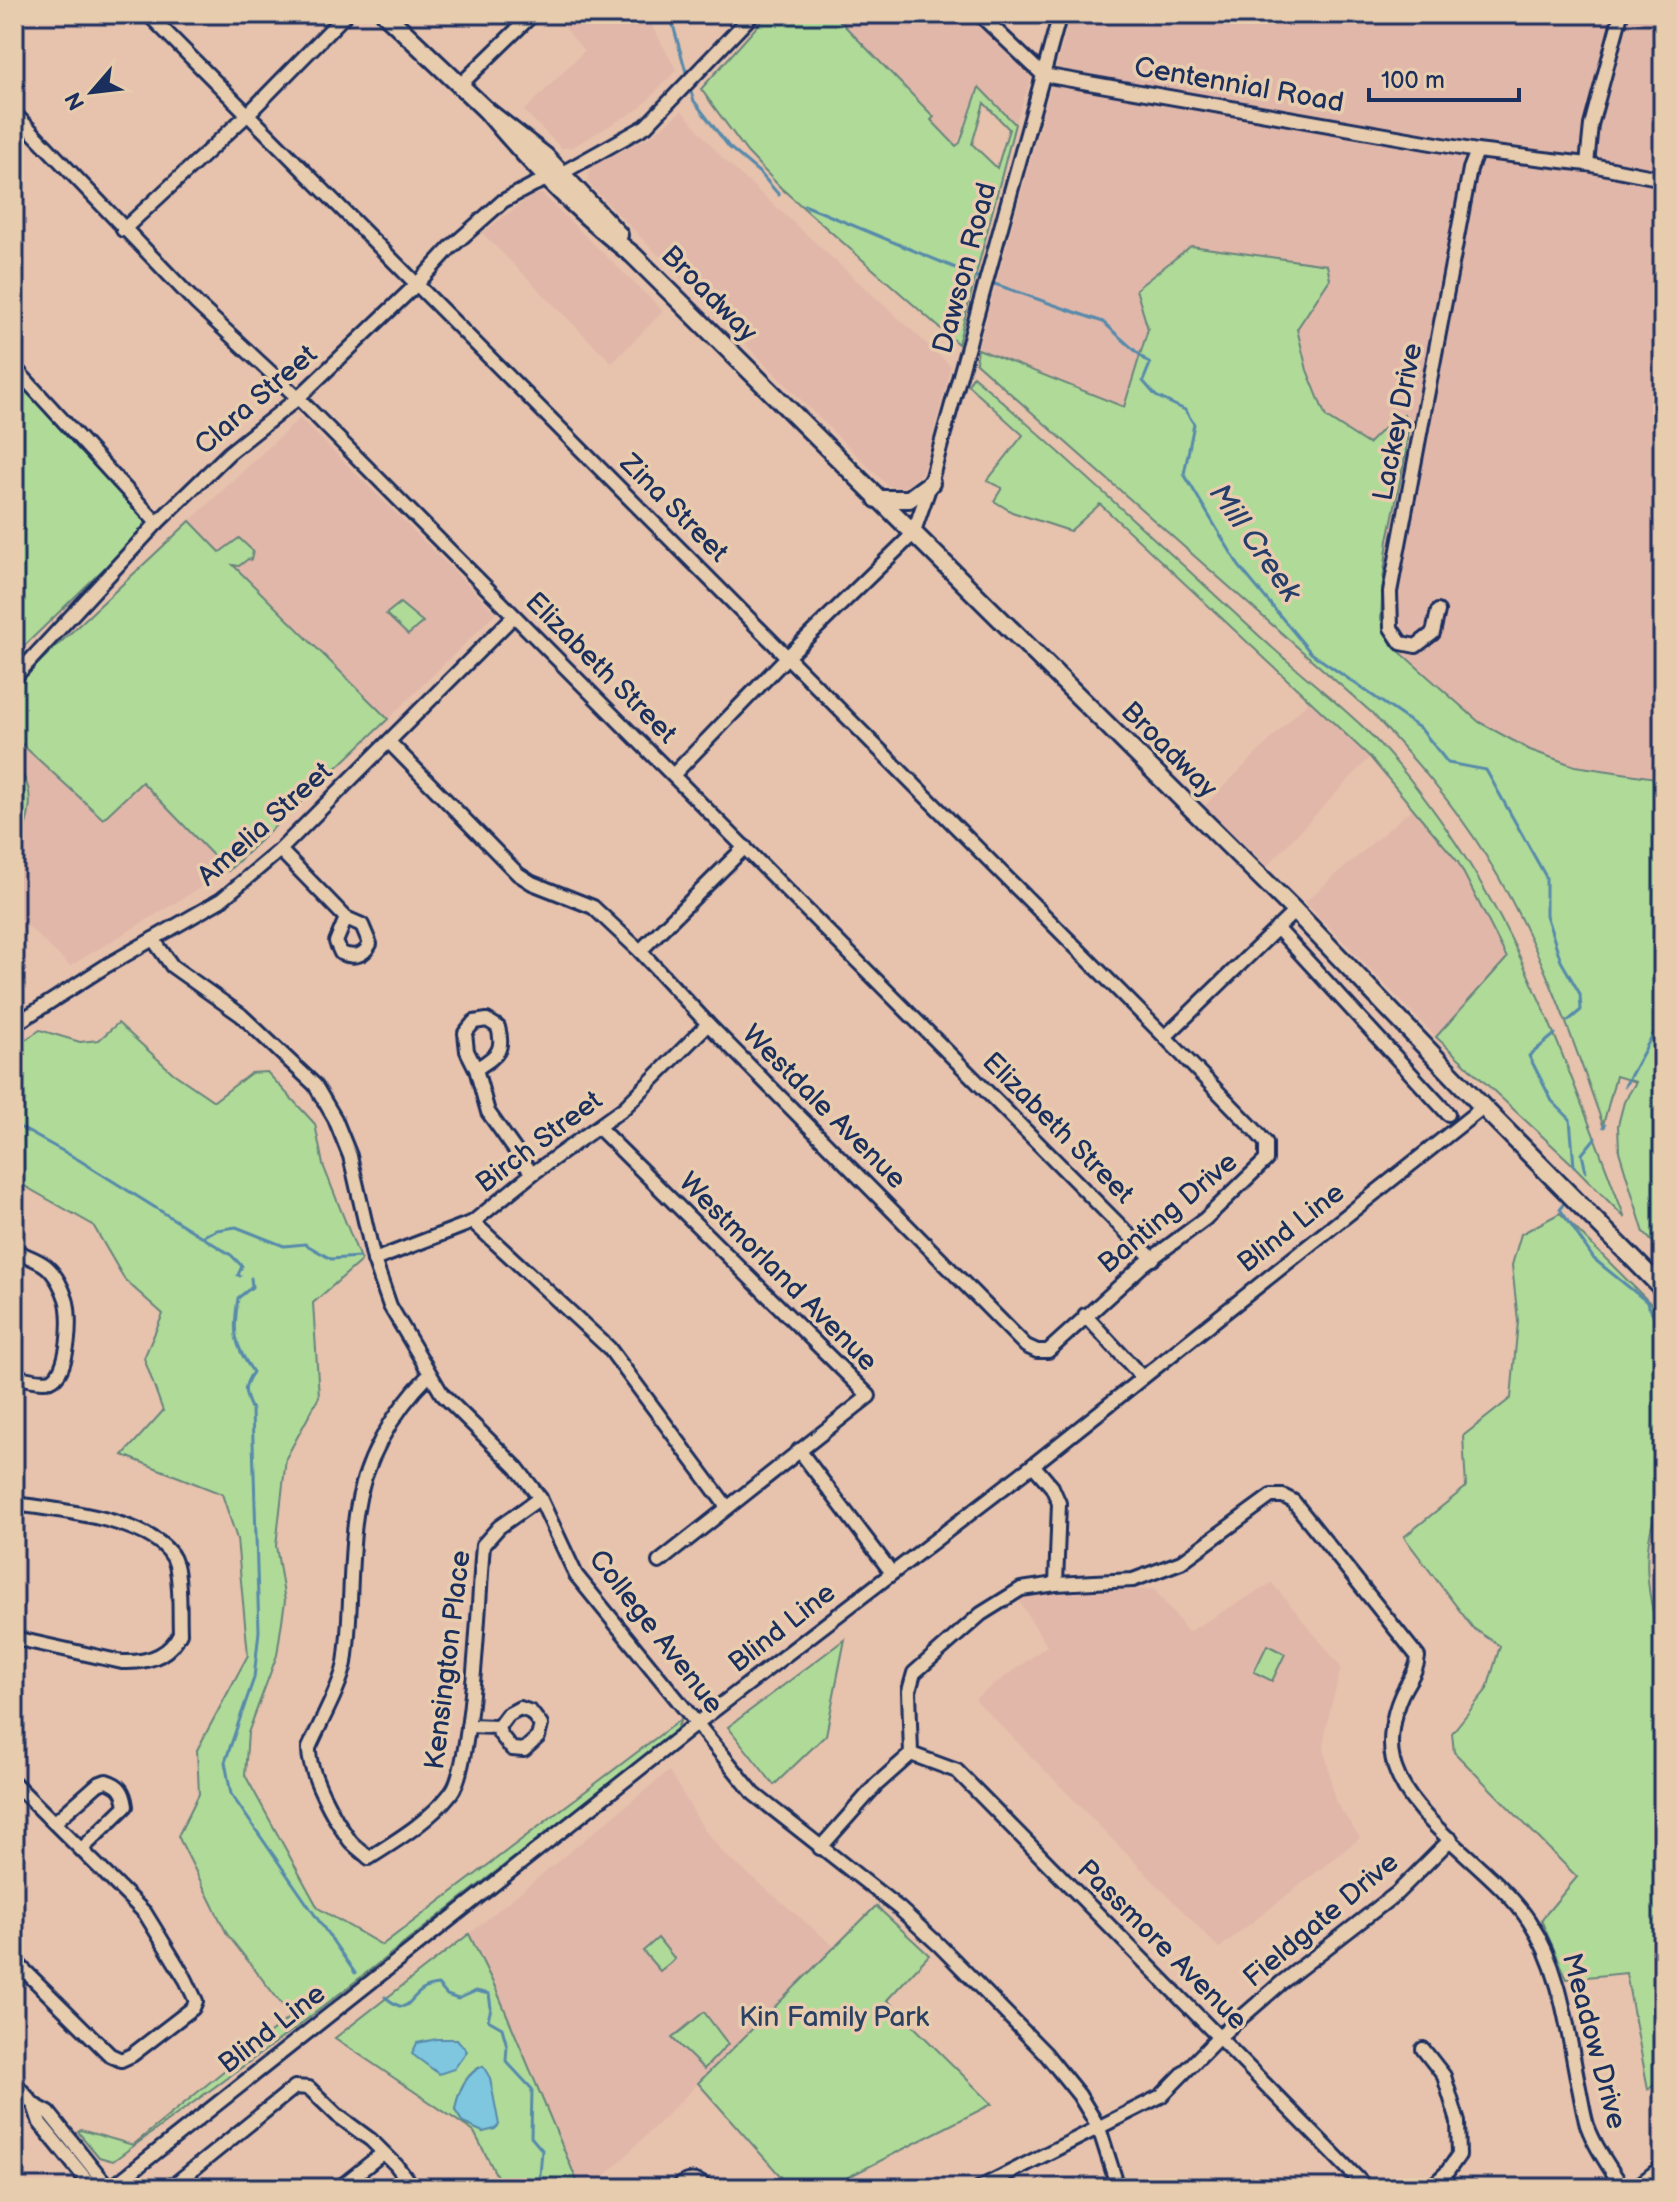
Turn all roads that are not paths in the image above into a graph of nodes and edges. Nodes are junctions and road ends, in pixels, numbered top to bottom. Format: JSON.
{"nodes":[{"id":1,"x":148,"y":14,"type":"edge"},
{"id":2,"x":346,"y":14,"type":"edge"},
{"id":3,"x":385,"y":14,"type":"edge"},
{"id":4,"x":533,"y":14,"type":"edge"},
{"id":5,"x":753,"y":14,"type":"edge"},
{"id":6,"x":979,"y":14,"type":"edge"},
{"id":7,"x":1060,"y":14,"type":"edge"},
{"id":8,"x":1621,"y":14,"type":"edge"},
{"id":9,"x":1043,"y":75,"type":"junction"},
{"id":10,"x":459,"y":86,"type":"junction"},
{"id":11,"x":14,"y":113,"type":"edge"},
{"id":12,"x":247,"y":115,"type":"junction"},
{"id":13,"x":1477,"y":151,"type":"junction"},
{"id":14,"x":1587,"y":164,"type":"junction"},
{"id":15,"x":554,"y":176,"type":"junction"},
{"id":16,"x":1663,"y":179,"type":"edge"},
{"id":17,"x":123,"y":230,"type":"junction"},
{"id":18,"x":417,"y":284,"type":"junction"},
{"id":19,"x":14,"y":367,"type":"edge"},
{"id":20,"x":298,"y":398,"type":"junction"},
{"id":21,"x":931,"y":483,"type":"junction"},
{"id":22,"x":877,"y":499,"type":"junction"},
{"id":23,"x":157,"y":523,"type":"junction"},
{"id":24,"x":913,"y":534,"type":"junction"},
{"id":25,"x":1438,"y":611,"type":"dead end"},
{"id":26,"x":514,"y":616,"type":"junction"},
{"id":27,"x":788,"y":656,"type":"junction"},
{"id":28,"x":14,"y":678,"type":"edge"},
{"id":29,"x":389,"y":742,"type":"junction"},
{"id":30,"x":673,"y":775,"type":"junction"},
{"id":31,"x":745,"y":847,"type":"junction"},
{"id":32,"x":280,"y":850,"type":"junction"},
{"id":33,"x":1295,"y":911,"type":"junction"},
{"id":34,"x":346,"y":918,"type":"dead end"},
{"id":35,"x":1277,"y":928,"type":"junction"},
{"id":36,"x":153,"y":939,"type":"junction"},
{"id":37,"x":640,"y":951,"type":"junction"},
{"id":38,"x":708,"y":1024,"type":"junction"},
{"id":39,"x":14,"y":1025,"type":"edge"},
{"id":40,"x":1165,"y":1037,"type":"junction"},
{"id":41,"x":476,"y":1069,"type":"dead end"},
{"id":42,"x":1483,"y":1107,"type":"junction"},
{"id":43,"x":1448,"y":1114,"type":"dead end"},
{"id":44,"x":599,"y":1128,"type":"junction"},
{"id":45,"x":532,"y":1174,"type":"junction"},
{"id":46,"x":473,"y":1222,"type":"junction"},
{"id":47,"x":14,"y":1251,"type":"edge"},
{"id":48,"x":1153,"y":1259,"type":"junction"},
{"id":49,"x":374,"y":1260,"type":"junction"},
{"id":50,"x":1663,"y":1289,"type":"edge"},
{"id":51,"x":1085,"y":1315,"type":"junction"},
{"id":52,"x":429,"y":1375,"type":"junction"},
{"id":53,"x":14,"y":1376,"type":"edge"},
{"id":54,"x":1141,"y":1376,"type":"junction"},
{"id":55,"x":799,"y":1450,"type":"junction"},
{"id":56,"x":1033,"y":1465,"type":"junction"},
{"id":57,"x":540,"y":1498,"type":"junction"},
{"id":58,"x":14,"y":1504,"type":"edge"},
{"id":59,"x":727,"y":1507,"type":"junction"},
{"id":60,"x":659,"y":1562,"type":"dead end"},
{"id":61,"x":892,"y":1573,"type":"junction"},
{"id":62,"x":1056,"y":1584,"type":"junction"},
{"id":63,"x":14,"y":1638,"type":"edge"},
{"id":64,"x":696,"y":1724,"type":"junction"},
{"id":65,"x":468,"y":1726,"type":"junction"},
{"id":66,"x":498,"y":1727,"type":"dead end"},
{"id":67,"x":911,"y":1754,"type":"junction"},
{"id":68,"x":14,"y":1783,"type":"edge"},
{"id":69,"x":55,"y":1822,"type":"junction"},
{"id":70,"x":1451,"y":1839,"type":"junction"},
{"id":71,"x":820,"y":1848,"type":"junction"},
{"id":72,"x":82,"y":1849,"type":"junction"},
{"id":73,"x":14,"y":1960,"type":"edge"},
{"id":74,"x":1219,"y":2037,"type":"junction"},
{"id":75,"x":1423,"y":2049,"type":"dead end"},
{"id":76,"x":14,"y":2082,"type":"edge"},
{"id":77,"x":34,"y":2105,"type":"junction"},
{"id":78,"x":1099,"y":2128,"type":"junction"},
{"id":79,"x":383,"y":2153,"type":"junction"},
{"id":80,"x":1663,"y":2166,"type":"edge"},
{"id":81,"x":93,"y":2188,"type":"edge"},
{"id":82,"x":110,"y":2188,"type":"edge"},
{"id":83,"x":170,"y":2188,"type":"edge"},
{"id":84,"x":339,"y":2188,"type":"edge"},
{"id":85,"x":413,"y":2188,"type":"edge"},
{"id":86,"x":677,"y":2188,"type":"edge"},
{"id":87,"x":707,"y":2188,"type":"edge"},
{"id":88,"x":979,"y":2188,"type":"edge"},
{"id":89,"x":1118,"y":2188,"type":"edge"},
{"id":90,"x":1367,"y":2188,"type":"edge"},
{"id":91,"x":1430,"y":2188,"type":"edge"},
{"id":92,"x":1623,"y":2188,"type":"edge"},
{"id":93,"x":1635,"y":2188,"type":"edge"}],
"edges":[{"from":1,"to":12,"type":"street","name":"Zina Street"},
{"from":2,"to":12,"type":"street"},
{"from":3,"to":10,"type":"main road","name":"Broadway"},
{"from":4,"to":10,"type":"street"},
{"from":5,"to":15,"type":"street","name":"Clara Street"},
{"from":6,"to":9,"type":"street"},
{"from":7,"to":9,"type":"street","name":"Dawson Road"},
{"from":8,"to":14,"type":"street"},
{"from":9,"to":13,"type":"street","name":"Centennial Road"},
{"from":9,"to":21,"type":"street","name":"Dawson Road"},
{"from":10,"to":15,"type":"main road","name":"Broadway"},
{"from":11,"to":17,"type":"street","name":"Elizabeth Street"},
{"from":12,"to":17,"type":"street"},
{"from":12,"to":18,"type":"street","name":"Zina Street"},
{"from":13,"to":14,"type":"street","name":"Centennial Road"},
{"from":13,"to":25,"type":"street","name":"Lackey Drive"},
{"from":14,"to":16,"type":"street","name":"Centennial Road"},
{"from":15,"to":18,"type":"street","name":"Clara Street"},
{"from":15,"to":22,"type":"main road","name":"Broadway"},
{"from":17,"to":20,"type":"street","name":"Elizabeth Street"},
{"from":18,"to":20,"type":"street","name":"Clara Street"},
{"from":18,"to":27,"type":"street","name":"Zina Street"},
{"from":19,"to":23,"type":"street"},
{"from":20,"to":23,"type":"street","name":"Clara Street"},
{"from":20,"to":26,"type":"street","name":"Elizabeth Street"},
{"from":21,"to":22,"type":"main road"},
{"from":21,"to":24,"type":"street","name":"Dawson Road"},
{"from":22,"to":24,"type":"main road","name":"Broadway"},
{"from":23,"to":28,"type":"street","name":"Clara Street"},
{"from":24,"to":27,"type":"street"},
{"from":24,"to":33,"type":"main road","name":"Broadway"},
{"from":26,"to":29,"type":"street","name":"Amelia Street"},
{"from":26,"to":30,"type":"street","name":"Elizabeth Street"},
{"from":27,"to":30,"type":"street"},
{"from":27,"to":40,"type":"street","name":"Zina Street"},
{"from":29,"to":32,"type":"street","name":"Amelia Street"},
{"from":29,"to":37,"type":"street","name":"Westdale Avenue"},
{"from":30,"to":31,"type":"street","name":"Elizabeth Street"},
{"from":31,"to":37,"type":"street"},
{"from":31,"to":48,"type":"street","name":"Elizabeth Street"},
{"from":32,"to":34,"type":"street"},
{"from":32,"to":36,"type":"street","name":"Amelia Street"},
{"from":33,"to":35,"type":"street"},
{"from":33,"to":42,"type":"main road","name":"Broadway"},
{"from":35,"to":40,"type":"street"},
{"from":35,"to":43,"type":"street"},
{"from":36,"to":39,"type":"street","name":"Amelia Street"},
{"from":36,"to":49,"type":"street","name":"College Avenue"},
{"from":37,"to":38,"type":"street","name":"Westdale Avenue"},
{"from":38,"to":44,"type":"street","name":"Birch Street"},
{"from":38,"to":51,"type":"street","name":"Westdale Avenue"},
{"from":40,"to":48,"type":"street","name":"Banting Drive"},
{"from":41,"to":45,"type":"street"},
{"from":42,"to":50,"type":"main road","name":"Broadway"},
{"from":42,"to":54,"type":"street","name":"Blind Line"},
{"from":44,"to":45,"type":"street","name":"Birch Street"},
{"from":44,"to":55,"type":"street","name":"Westmorland Avenue"},
{"from":45,"to":46,"type":"street","name":"Birch Street"},
{"from":46,"to":49,"type":"street","name":"Birch Street"},
{"from":46,"to":59,"type":"street"},
{"from":47,"to":53,"type":"street"},
{"from":48,"to":51,"type":"street","name":"Banting Drive"},
{"from":49,"to":52,"type":"street","name":"College Avenue"},
{"from":51,"to":54,"type":"street"},
{"from":52,"to":57,"type":"street","name":"College Avenue"},
{"from":52,"to":65,"type":"street","name":"Kensington Place"},
{"from":54,"to":56,"type":"street","name":"Blind Line"},
{"from":55,"to":59,"type":"street","name":"Westmorland Avenue"},
{"from":55,"to":61,"type":"street"},
{"from":56,"to":61,"type":"street","name":"Blind Line"},
{"from":56,"to":62,"type":"street"},
{"from":57,"to":64,"type":"street","name":"College Avenue"},
{"from":57,"to":65,"type":"street","name":"Kensington Place"},
{"from":58,"to":63,"type":"street"},
{"from":59,"to":60,"type":"street","name":"Westmorland Avenue"},
{"from":61,"to":64,"type":"street","name":"Blind Line"},
{"from":62,"to":67,"type":"street","name":"Meadow Drive"},
{"from":62,"to":70,"type":"street","name":"Meadow Drive"},
{"from":64,"to":71,"type":"street","name":"College Avenue"},
{"from":64,"to":82,"type":"street","name":"Blind Line"},
{"from":65,"to":66,"type":"street"},
{"from":67,"to":71,"type":"street"},
{"from":67,"to":74,"type":"street","name":"Passmore Avenue"},
{"from":68,"to":69,"type":"street"},
{"from":69,"to":72,"type":"street"},
{"from":69,"to":72,"type":"street"},
{"from":70,"to":74,"type":"street","name":"Fieldgate Drive"},
{"from":70,"to":92,"type":"street","name":"Meadow Drive"},
{"from":71,"to":78,"type":"street","name":"College Avenue"},
{"from":72,"to":73,"type":"street"},
{"from":74,"to":78,"type":"street","name":"Fieldgate Drive"},
{"from":74,"to":90,"type":"street","name":"Passmore Avenue"},
{"from":75,"to":91,"type":"street"},
{"from":76,"to":77,"type":"street"},
{"from":77,"to":81,"type":"street"},
{"from":77,"to":82,"type":"street"},
{"from":78,"to":88,"type":"street","name":"Fieldgate Drive"},
{"from":78,"to":89,"type":"street","name":"College Avenue"},
{"from":79,"to":83,"type":"street"},
{"from":79,"to":84,"type":"street"},
{"from":79,"to":85,"type":"street"},
{"from":80,"to":93,"type":"street"},
{"from":86,"to":87,"type":"street"}]}
